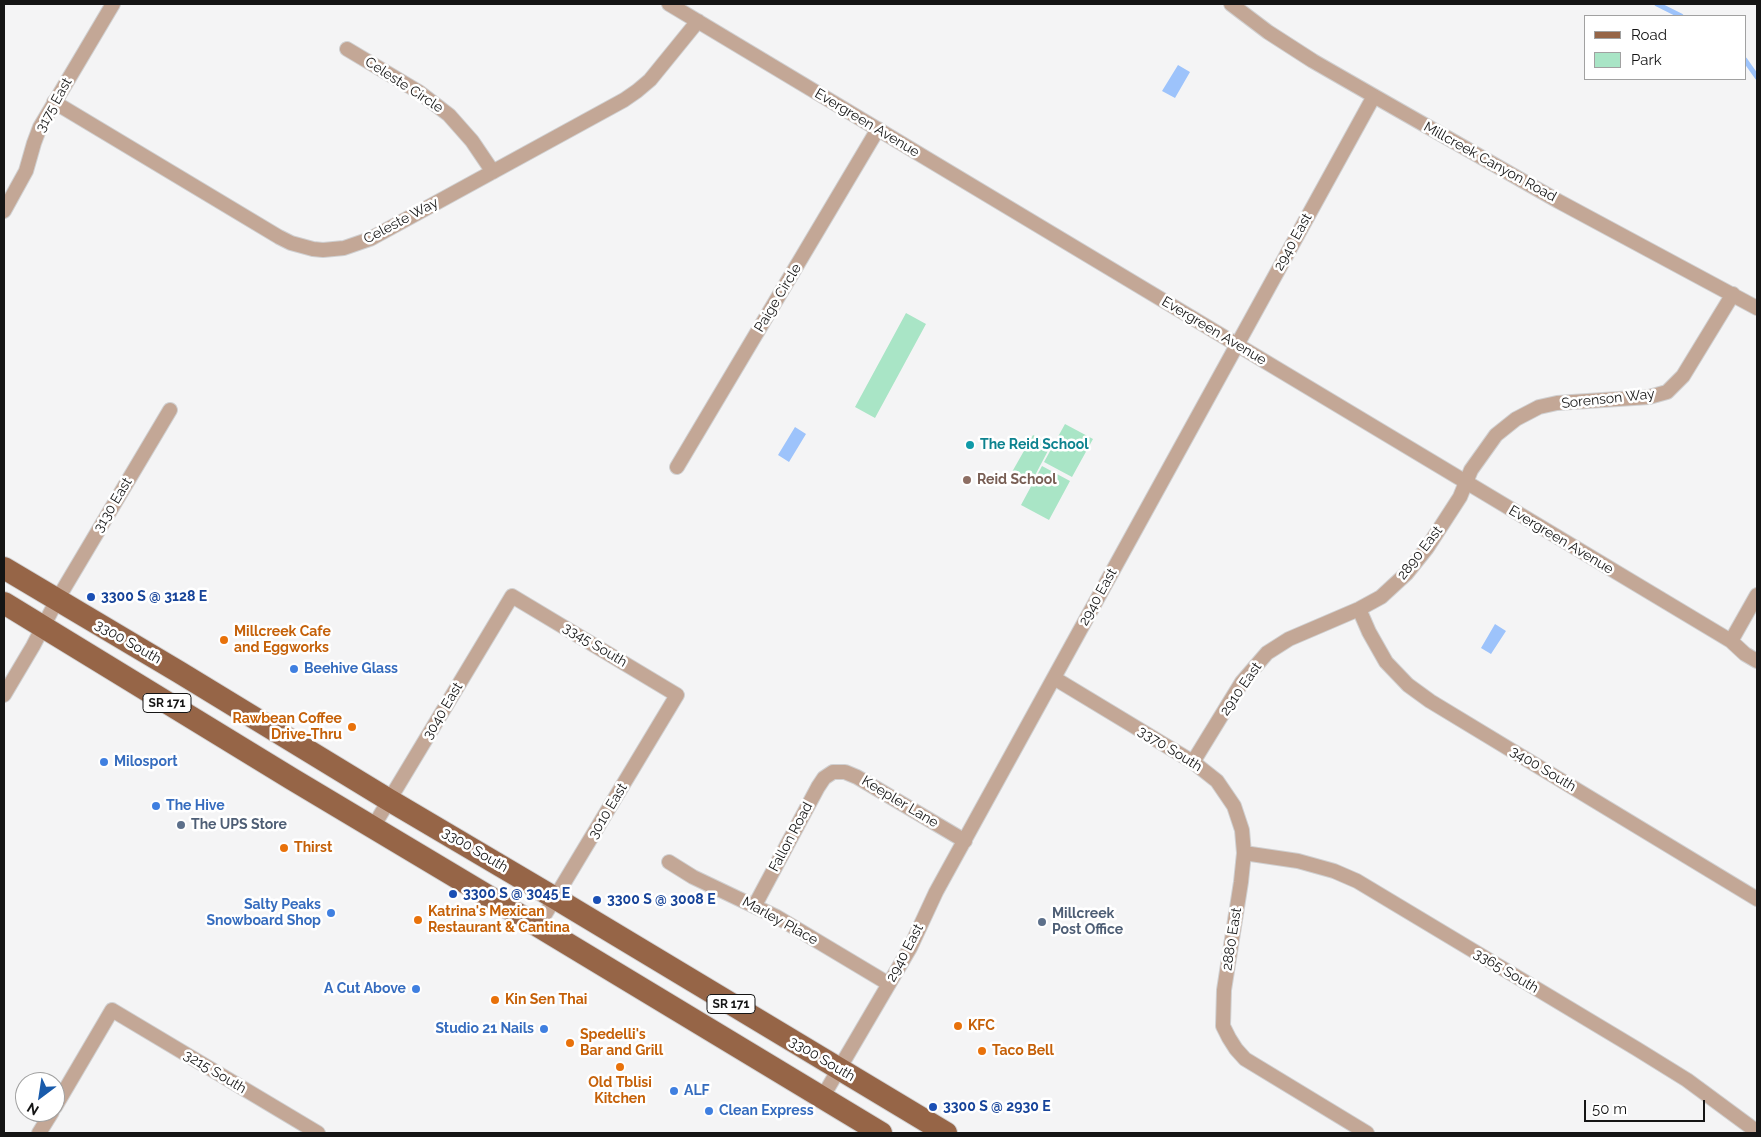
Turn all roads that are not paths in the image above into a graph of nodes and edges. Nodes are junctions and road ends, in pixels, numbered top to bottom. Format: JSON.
{"nodes":[{"id":1,"x":113,"y":4,"type":"edge"},
{"id":2,"x":669,"y":4,"type":"edge"},
{"id":3,"x":1231,"y":4,"type":"edge"},
{"id":4,"x":698,"y":21,"type":"junction"},
{"id":5,"x":348,"y":49,"type":"dead end"},
{"id":6,"x":1374,"y":96,"type":"junction"},
{"id":7,"x":54,"y":102,"type":"junction"},
{"id":8,"x":878,"y":129,"type":"junction"},
{"id":9,"x":493,"y":172,"type":"junction"},
{"id":10,"x":4,"y":211,"type":"edge"},
{"id":11,"x":1733,"y":294,"type":"junction"},
{"id":12,"x":1757,"y":308,"type":"edge"},
{"id":13,"x":1237,"y":345,"type":"junction"},
{"id":14,"x":170,"y":410,"type":"dead end"},
{"id":15,"x":677,"y":467,"type":"dead end"},
{"id":16,"x":1466,"y":483,"type":"junction"},
{"id":17,"x":4,"y":568,"type":"edge"},
{"id":18,"x":1757,"y":595,"type":"edge"},
{"id":19,"x":512,"y":596,"type":"joint"},
{"id":20,"x":56,"y":600,"type":"junction"},
{"id":21,"x":4,"y":603,"type":"edge"},
{"id":22,"x":1359,"y":609,"type":"junction"},
{"id":23,"x":43,"y":627,"type":"junction"},
{"id":24,"x":1731,"y":641,"type":"junction"},
{"id":25,"x":1757,"y":661,"type":"edge"},
{"id":26,"x":1054,"y":678,"type":"junction"},
{"id":27,"x":4,"y":695,"type":"edge"},
{"id":28,"x":677,"y":696,"type":"joint"},
{"id":29,"x":1193,"y":762,"type":"junction"},
{"id":30,"x":833,"y":772,"type":"joint"},
{"id":31,"x":389,"y":800,"type":"junction"},
{"id":32,"x":373,"y":827,"type":"junction"},
{"id":33,"x":965,"y":841,"type":"junction"},
{"id":34,"x":1244,"y":853,"type":"junction"},
{"id":35,"x":669,"y":862,"type":"dead end"},
{"id":36,"x":555,"y":898,"type":"junction"},
{"id":37,"x":1757,"y":899,"type":"edge"},
{"id":38,"x":755,"y":905,"type":"junction"},
{"id":39,"x":538,"y":926,"type":"junction"},
{"id":40,"x":889,"y":984,"type":"junction"},
{"id":41,"x":839,"y":1070,"type":"junction"},
{"id":42,"x":65,"y":1090,"type":"edge"},
{"id":43,"x":822,"y":1098,"type":"junction"},
{"id":44,"x":46,"y":1122,"type":"edge"},
{"id":45,"x":1752,"y":1126,"type":"edge"},
{"id":46,"x":39,"y":1133,"type":"edge"},
{"id":47,"x":318,"y":1133,"type":"edge"},
{"id":48,"x":880,"y":1133,"type":"edge"},
{"id":49,"x":946,"y":1133,"type":"edge"},
{"id":50,"x":1367,"y":1133,"type":"edge"}],
"edges":[{"from":1,"to":7,"type":"street","name":"3175 East"},
{"from":2,"to":4,"type":"street","name":"Evergreen Avenue"},
{"from":3,"to":6,"type":"street","name":"Millcreek Canyon Road"},
{"from":4,"to":8,"type":"street","name":"Evergreen Avenue"},
{"from":4,"to":9,"type":"street","name":"Celeste Way"},
{"from":5,"to":9,"type":"street","name":"Celeste Circle"},
{"from":6,"to":11,"type":"street","name":"Millcreek Canyon Road"},
{"from":6,"to":13,"type":"street","name":"2940 East"},
{"from":7,"to":9,"type":"street","name":"Celeste Way"},
{"from":7,"to":10,"type":"street","name":"3175 East"},
{"from":8,"to":13,"type":"street","name":"Evergreen Avenue"},
{"from":8,"to":15,"type":"street","name":"Paige Circle"},
{"from":11,"to":12,"type":"street","name":"Millcreek Canyon Road"},
{"from":11,"to":16,"type":"street","name":"Sorenson Way"},
{"from":13,"to":16,"type":"street","name":"Evergreen Avenue"},
{"from":13,"to":26,"type":"street","name":"2940 East"},
{"from":14,"to":20,"type":"street","name":"3130 East"},
{"from":16,"to":22,"type":"street","name":"2890 East"},
{"from":16,"to":24,"type":"street","name":"Evergreen Avenue"},
{"from":17,"to":20,"type":"main road","name":"3300 South","number":"SR 171"},
{"from":18,"to":24,"type":"street"},
{"from":19,"to":28,"type":"street","name":"3345 South"},
{"from":19,"to":31,"type":"street","name":"3040 East"},
{"from":20,"to":23,"type":"street","name":"3130 East"},
{"from":20,"to":31,"type":"main road","name":"3300 South","number":"SR 171"},
{"from":21,"to":23,"type":"main road","number":"SR 171"},
{"from":22,"to":29,"type":"street","name":"2910 East"},
{"from":22,"to":37,"type":"street","name":"3400 South"},
{"from":23,"to":27,"type":"street","name":"3130 East"},
{"from":23,"to":32,"type":"main road","number":"SR 171"},
{"from":24,"to":25,"type":"street","name":"Evergreen Avenue"},
{"from":26,"to":29,"type":"street","name":"3370 South"},
{"from":26,"to":33,"type":"street","name":"2940 East"},
{"from":28,"to":36,"type":"street","name":"3010 East"},
{"from":29,"to":34,"type":"street","name":"3370 South"},
{"from":30,"to":33,"type":"street","name":"Keepler Lane"},
{"from":30,"to":38,"type":"street","name":"Fallon Road"},
{"from":31,"to":32,"type":"street","name":"3040 East"},
{"from":31,"to":36,"type":"main road","name":"3300 South","number":"SR 171"},
{"from":32,"to":39,"type":"main road","number":"SR 171"},
{"from":33,"to":40,"type":"street","name":"2940 East"},
{"from":34,"to":45,"type":"street","name":"3365 South"},
{"from":34,"to":50,"type":"street","name":"2880 East"},
{"from":35,"to":38,"type":"street","name":"Marley Place"},
{"from":36,"to":39,"type":"street","name":"3010 East"},
{"from":36,"to":41,"type":"main road","name":"3300 South","number":"SR 171"},
{"from":38,"to":40,"type":"street","name":"Marley Place"},
{"from":39,"to":43,"type":"main road","number":"SR 171"},
{"from":40,"to":41,"type":"street","name":"2940 East"},
{"from":41,"to":43,"type":"street","name":"2940 East"},
{"from":41,"to":49,"type":"main road","name":"3300 South","number":"SR 171"},
{"from":42,"to":47,"type":"street","name":"3215 South"},
{"from":43,"to":48,"type":"main road","number":"SR 171"},
{"from":44,"to":46,"type":"street"}]}
